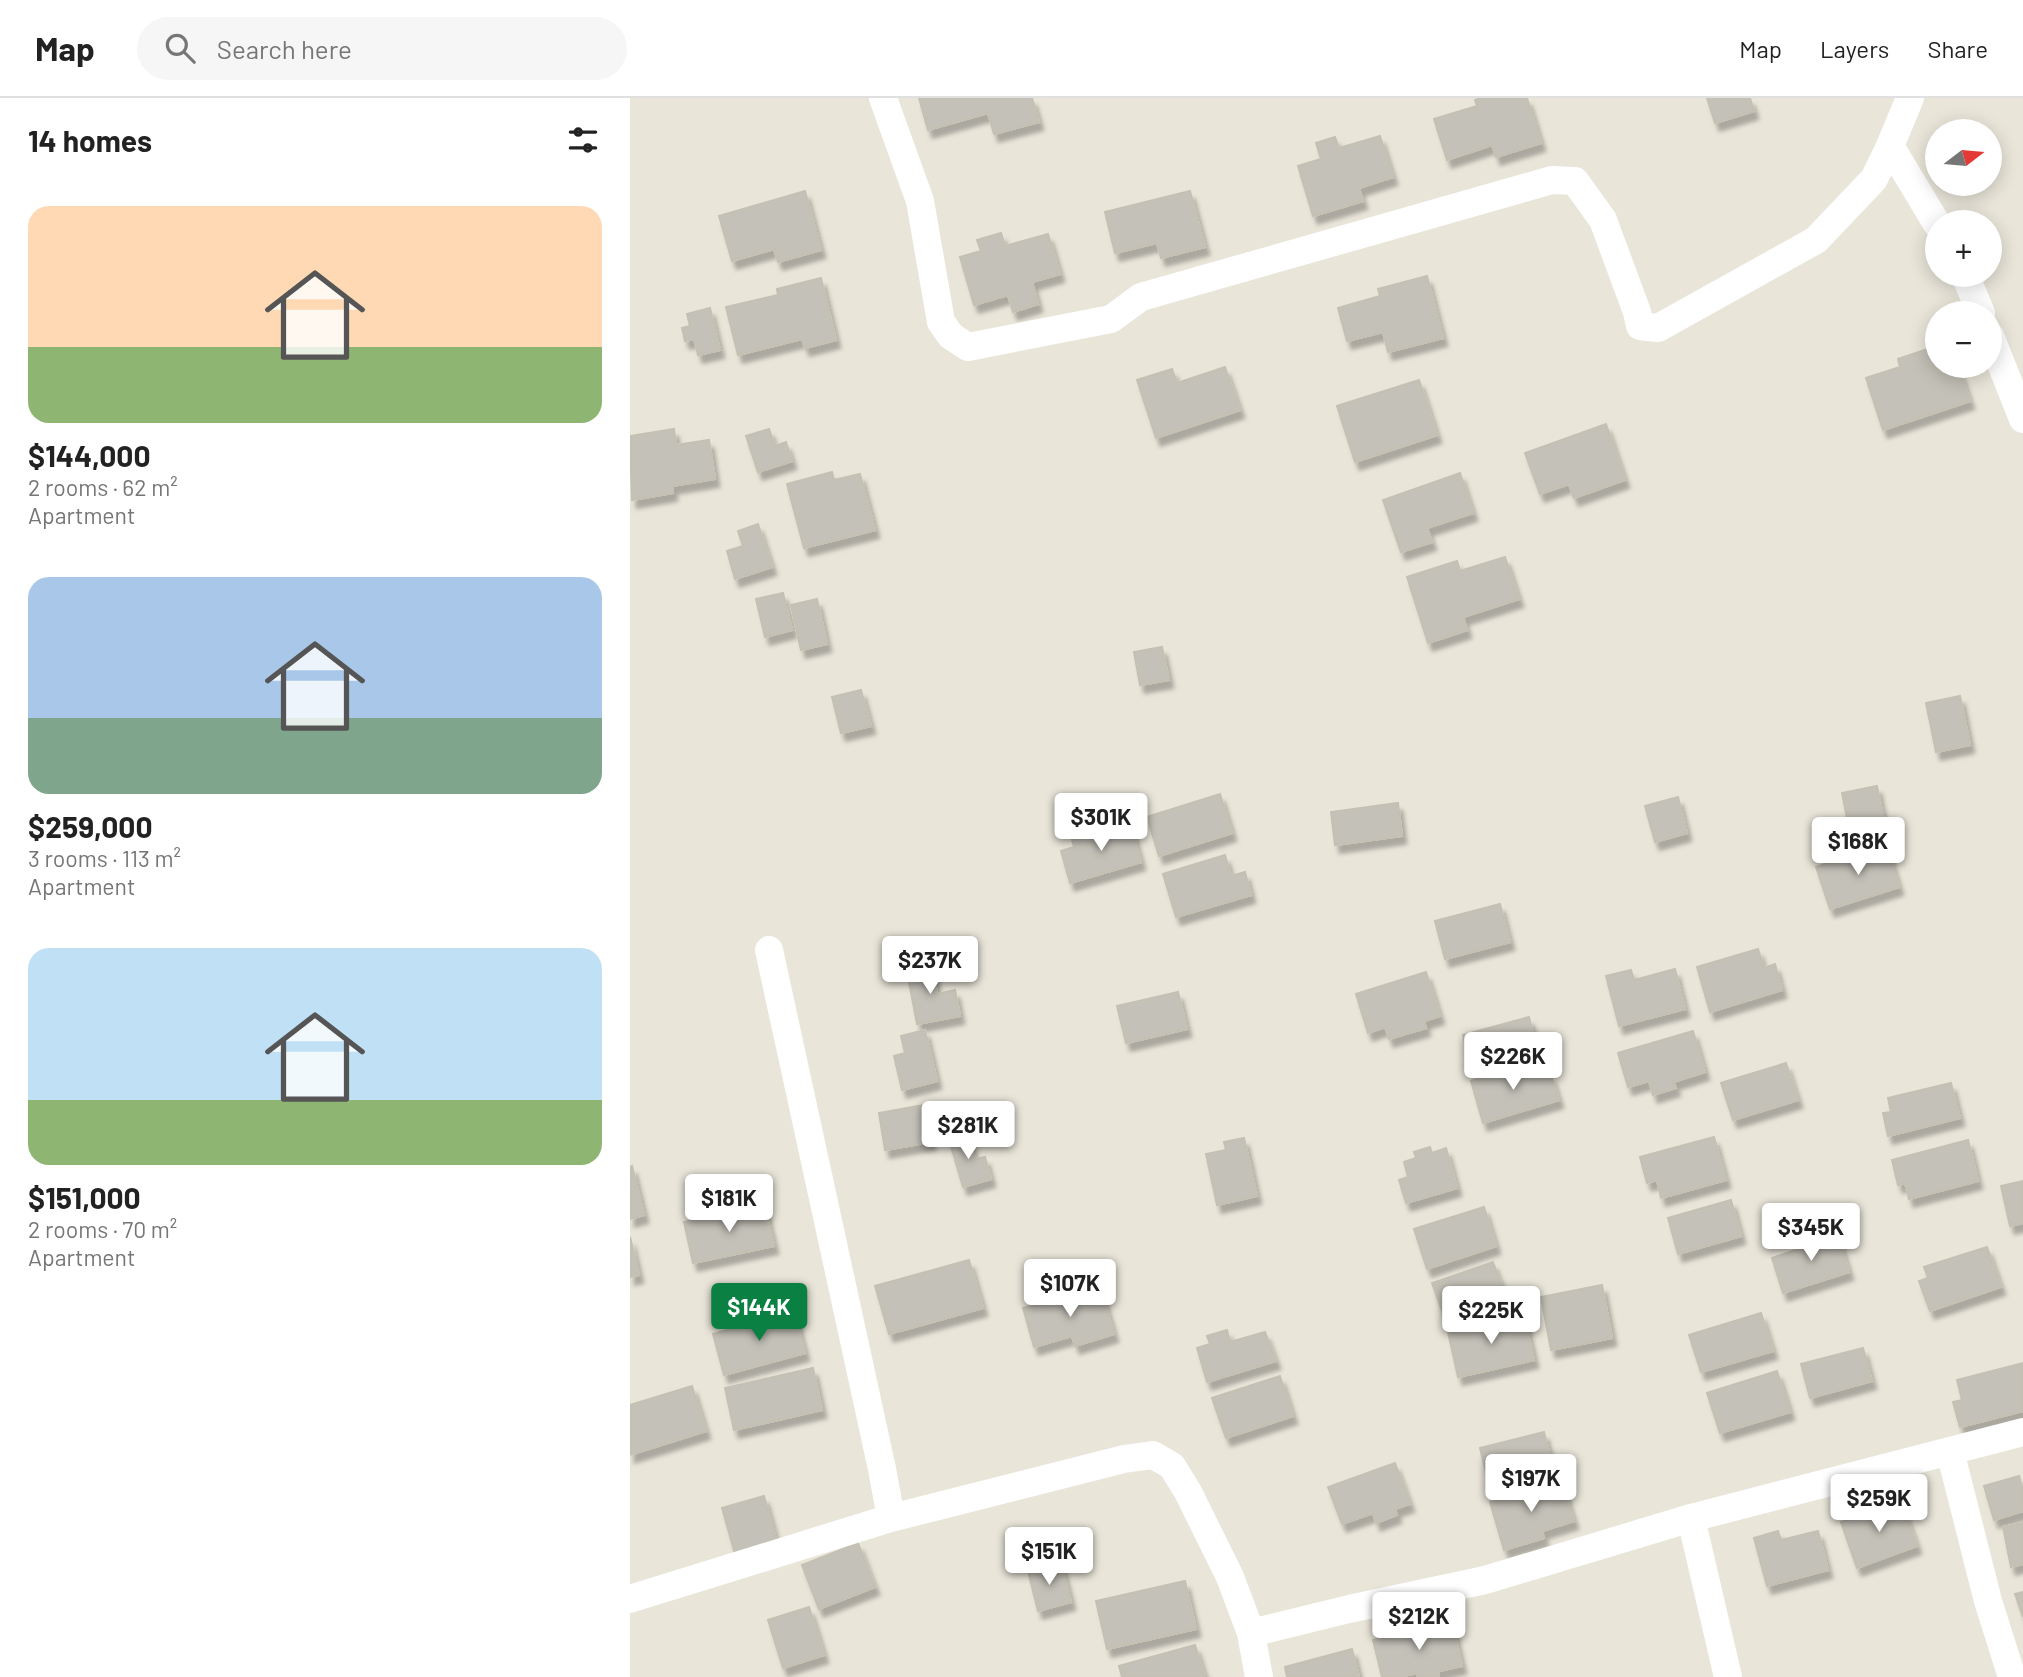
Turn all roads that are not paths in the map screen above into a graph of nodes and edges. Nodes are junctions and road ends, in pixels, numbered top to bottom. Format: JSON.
{"nodes":[{"id":1,"x":883,"y":98,"type":"edge"},
{"id":2,"x":1910,"y":98,"type":"edge"},
{"id":3,"x":1890,"y":146,"type":"junction"},
{"id":4,"x":1929,"y":210,"type":"edge"},
{"id":5,"x":2002,"y":366,"type":"edge"},
{"id":6,"x":2023,"y":419,"type":"edge"},
{"id":7,"x":769,"y":950,"type":"dead end"},
{"id":8,"x":2023,"y":1432,"type":"edge"},
{"id":9,"x":1950,"y":1451,"type":"junction"},
{"id":10,"x":891,"y":1518,"type":"junction"},
{"id":11,"x":1691,"y":1518,"type":"junction"},
{"id":12,"x":630,"y":1599,"type":"edge"},
{"id":13,"x":1251,"y":1633,"type":"junction"},
{"id":14,"x":1259,"y":1677,"type":"edge"},
{"id":15,"x":1728,"y":1677,"type":"edge"},
{"id":16,"x":2012,"y":1677,"type":"edge"}],
"edges":[{"from":1,"to":3,"type":"street"},
{"from":2,"to":3,"type":"street"},
{"from":3,"to":4,"type":"street"},
{"from":5,"to":6,"type":"street"},
{"from":7,"to":10,"type":"street"},
{"from":8,"to":9,"type":"street"},
{"from":9,"to":11,"type":"street"},
{"from":9,"to":16,"type":"street"},
{"from":10,"to":12,"type":"street"},
{"from":10,"to":13,"type":"street"},
{"from":11,"to":13,"type":"street"},
{"from":11,"to":15,"type":"street"},
{"from":13,"to":14,"type":"street"}]}
